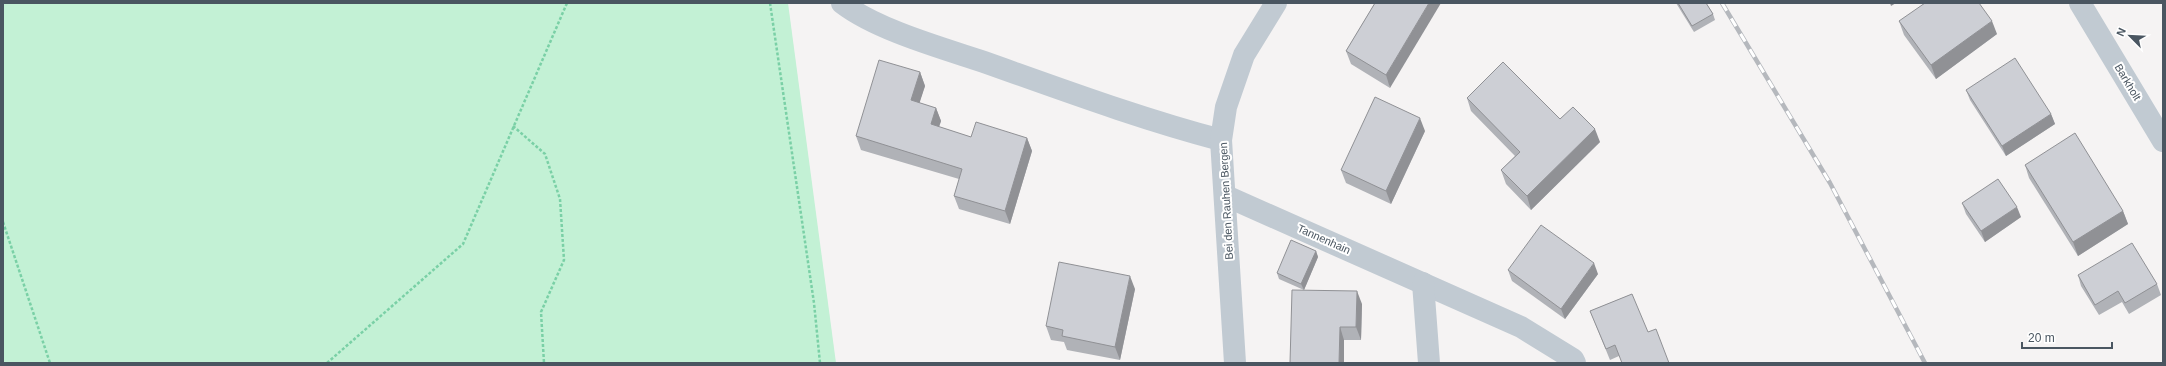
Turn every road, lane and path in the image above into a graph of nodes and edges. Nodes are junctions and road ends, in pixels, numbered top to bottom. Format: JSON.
{"nodes":[{"id":1,"x":567,"y":3,"type":"edge"},
{"id":2,"x":770,"y":3,"type":"edge"},
{"id":3,"x":842,"y":3,"type":"edge"},
{"id":4,"x":1276,"y":3,"type":"edge"},
{"id":5,"x":2080,"y":3,"type":"edge"},
{"id":6,"x":513,"y":126,"type":"junction"},
{"id":7,"x":1221,"y":140,"type":"junction"},
{"id":8,"x":2163,"y":141,"type":"edge"},
{"id":9,"x":1226,"y":196,"type":"junction"},
{"id":10,"x":3,"y":222,"type":"edge"},
{"id":11,"x":1423,"y":283,"type":"junction"},
{"id":12,"x":50,"y":363,"type":"edge"},
{"id":13,"x":328,"y":363,"type":"edge"},
{"id":14,"x":544,"y":363,"type":"edge"},
{"id":15,"x":820,"y":363,"type":"edge"},
{"id":16,"x":1235,"y":363,"type":"edge"},
{"id":17,"x":1429,"y":363,"type":"edge"},
{"id":18,"x":1575,"y":363,"type":"edge"}],
"edges":[{"from":1,"to":6,"type":"path"},
{"from":2,"to":15,"type":"path"},
{"from":3,"to":7,"type":"street"},
{"from":4,"to":7,"type":"street","name":"Bei den Rauhen Bergen"},
{"from":5,"to":8,"type":"street","name":"Barkholt"},
{"from":6,"to":13,"type":"path"},
{"from":6,"to":14,"type":"path"},
{"from":7,"to":9,"type":"street","name":"Bei den Rauhen Bergen"},
{"from":9,"to":11,"type":"street","name":"Tannenhain"},
{"from":9,"to":16,"type":"street","name":"Bei den Rauhen Bergen"},
{"from":10,"to":12,"type":"path"},
{"from":11,"to":17,"type":"street"},
{"from":11,"to":18,"type":"street","name":"Tannenhain"}]}
